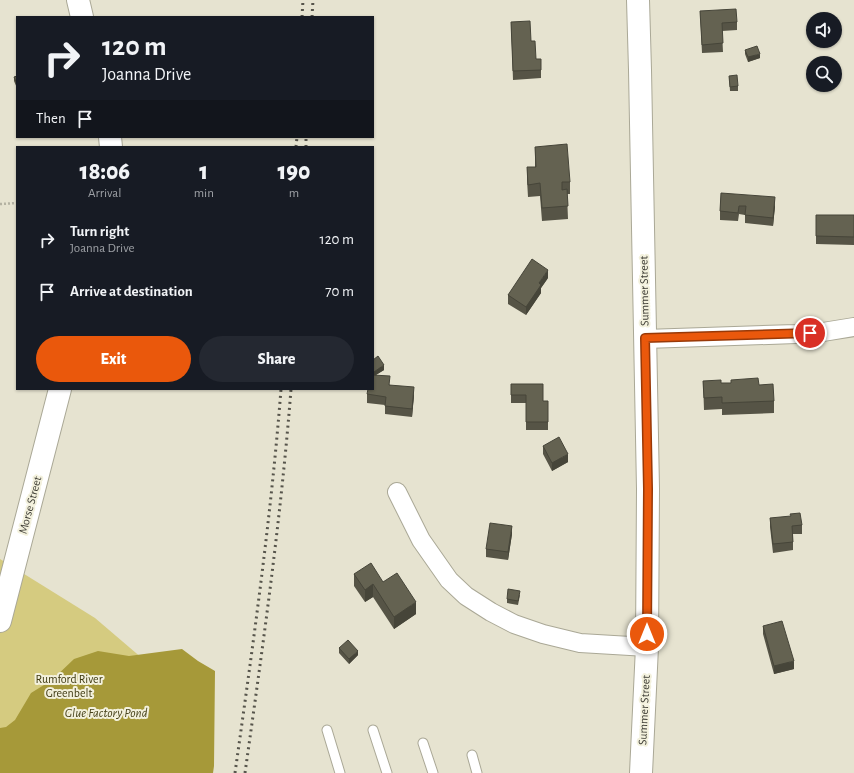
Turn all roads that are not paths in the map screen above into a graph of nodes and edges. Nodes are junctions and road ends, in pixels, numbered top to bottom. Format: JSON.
{"nodes":[{"id":1,"x":78,"y":0,"type":"edge"},
{"id":2,"x":638,"y":0,"type":"edge"},
{"id":3,"x":82,"y":16,"type":"edge"},
{"id":4,"x":854,"y":327,"type":"edge"},
{"id":5,"x":645,"y":338,"type":"junction"},
{"id":6,"x":60,"y":390,"type":"edge"},
{"id":7,"x":397,"y":492,"type":"dead end"},
{"id":8,"x":0,"y":621,"type":"edge"},
{"id":9,"x":647,"y":647,"type":"junction"},
{"id":10,"x":327,"y":730,"type":"dead end"},
{"id":11,"x":373,"y":730,"type":"dead end"},
{"id":12,"x":423,"y":742,"type":"dead end"},
{"id":13,"x":472,"y":755,"type":"dead end"},
{"id":14,"x":340,"y":773,"type":"edge"},
{"id":15,"x":387,"y":773,"type":"edge"},
{"id":16,"x":433,"y":773,"type":"edge"},
{"id":17,"x":477,"y":773,"type":"edge"},
{"id":18,"x":641,"y":773,"type":"edge"}],
"edges":[{"from":1,"to":3,"type":"main road"},
{"from":2,"to":5,"type":"main road","name":"Summer Street"},
{"from":4,"to":5,"type":"street"},
{"from":5,"to":9,"type":"main road","name":"Summer Street"},
{"from":6,"to":8,"type":"main road","name":"Morse Street"},
{"from":7,"to":9,"type":"street"},
{"from":9,"to":18,"type":"main road","name":"Summer Street"},
{"from":10,"to":14,"type":"lane"},
{"from":11,"to":15,"type":"lane"},
{"from":12,"to":16,"type":"lane"},
{"from":13,"to":17,"type":"lane"}]}
